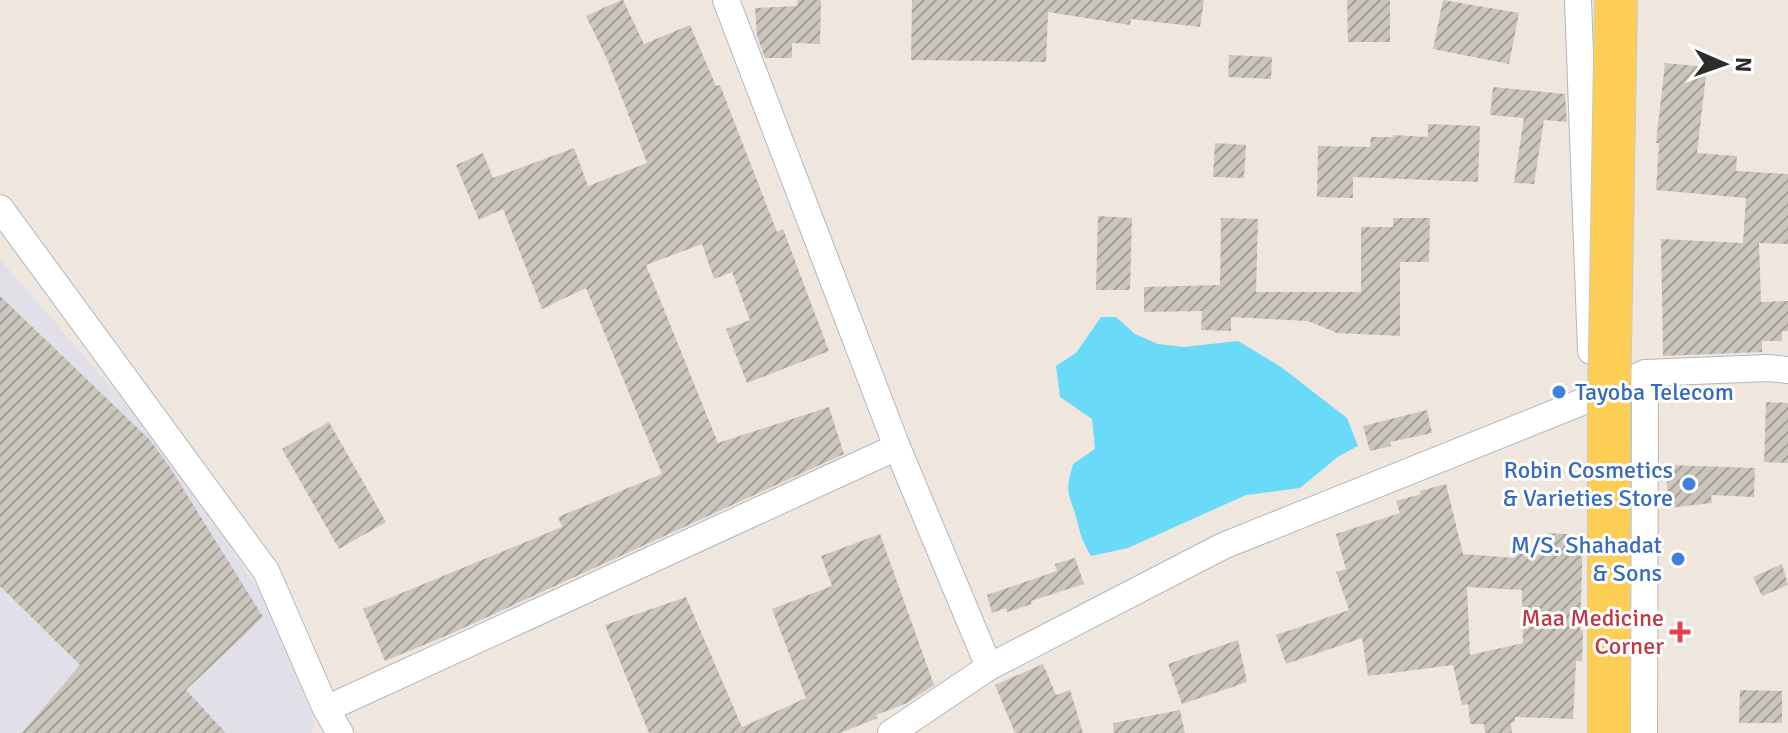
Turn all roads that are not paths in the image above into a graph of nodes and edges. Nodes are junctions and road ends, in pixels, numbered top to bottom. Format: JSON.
{"nodes":[{"id":1,"x":726,"y":0,"type":"edge"},
{"id":2,"x":1578,"y":0,"type":"edge"},
{"id":3,"x":1616,"y":0,"type":"edge"},
{"id":4,"x":0,"y":208,"type":"edge"},
{"id":5,"x":1788,"y":370,"type":"edge"},
{"id":6,"x":1645,"y":373,"type":"junction"},
{"id":7,"x":1592,"y":398,"type":"junction"},
{"id":8,"x":897,"y":447,"type":"junction"},
{"id":9,"x":989,"y":667,"type":"junction"},
{"id":10,"x":326,"y":709,"type":"junction"},
{"id":11,"x":920,"y":725,"type":"edge"},
{"id":12,"x":340,"y":733,"type":"edge"},
{"id":13,"x":891,"y":733,"type":"edge"},
{"id":14,"x":1609,"y":733,"type":"edge"},
{"id":15,"x":1644,"y":733,"type":"edge"}],
"edges":[{"from":1,"to":8,"type":"street"},
{"from":2,"to":7,"type":"street"},
{"from":3,"to":14,"type":"main road","bridge":true},
{"from":4,"to":10,"type":"street"},
{"from":5,"to":6,"type":"street"},
{"from":6,"to":7,"type":"street"},
{"from":6,"to":15,"type":"street"},
{"from":7,"to":9,"type":"street"},
{"from":8,"to":9,"type":"street"},
{"from":8,"to":10,"type":"street"},
{"from":9,"to":11,"type":"street"},
{"from":10,"to":12,"type":"street"},
{"from":11,"to":13,"type":"street"}]}
